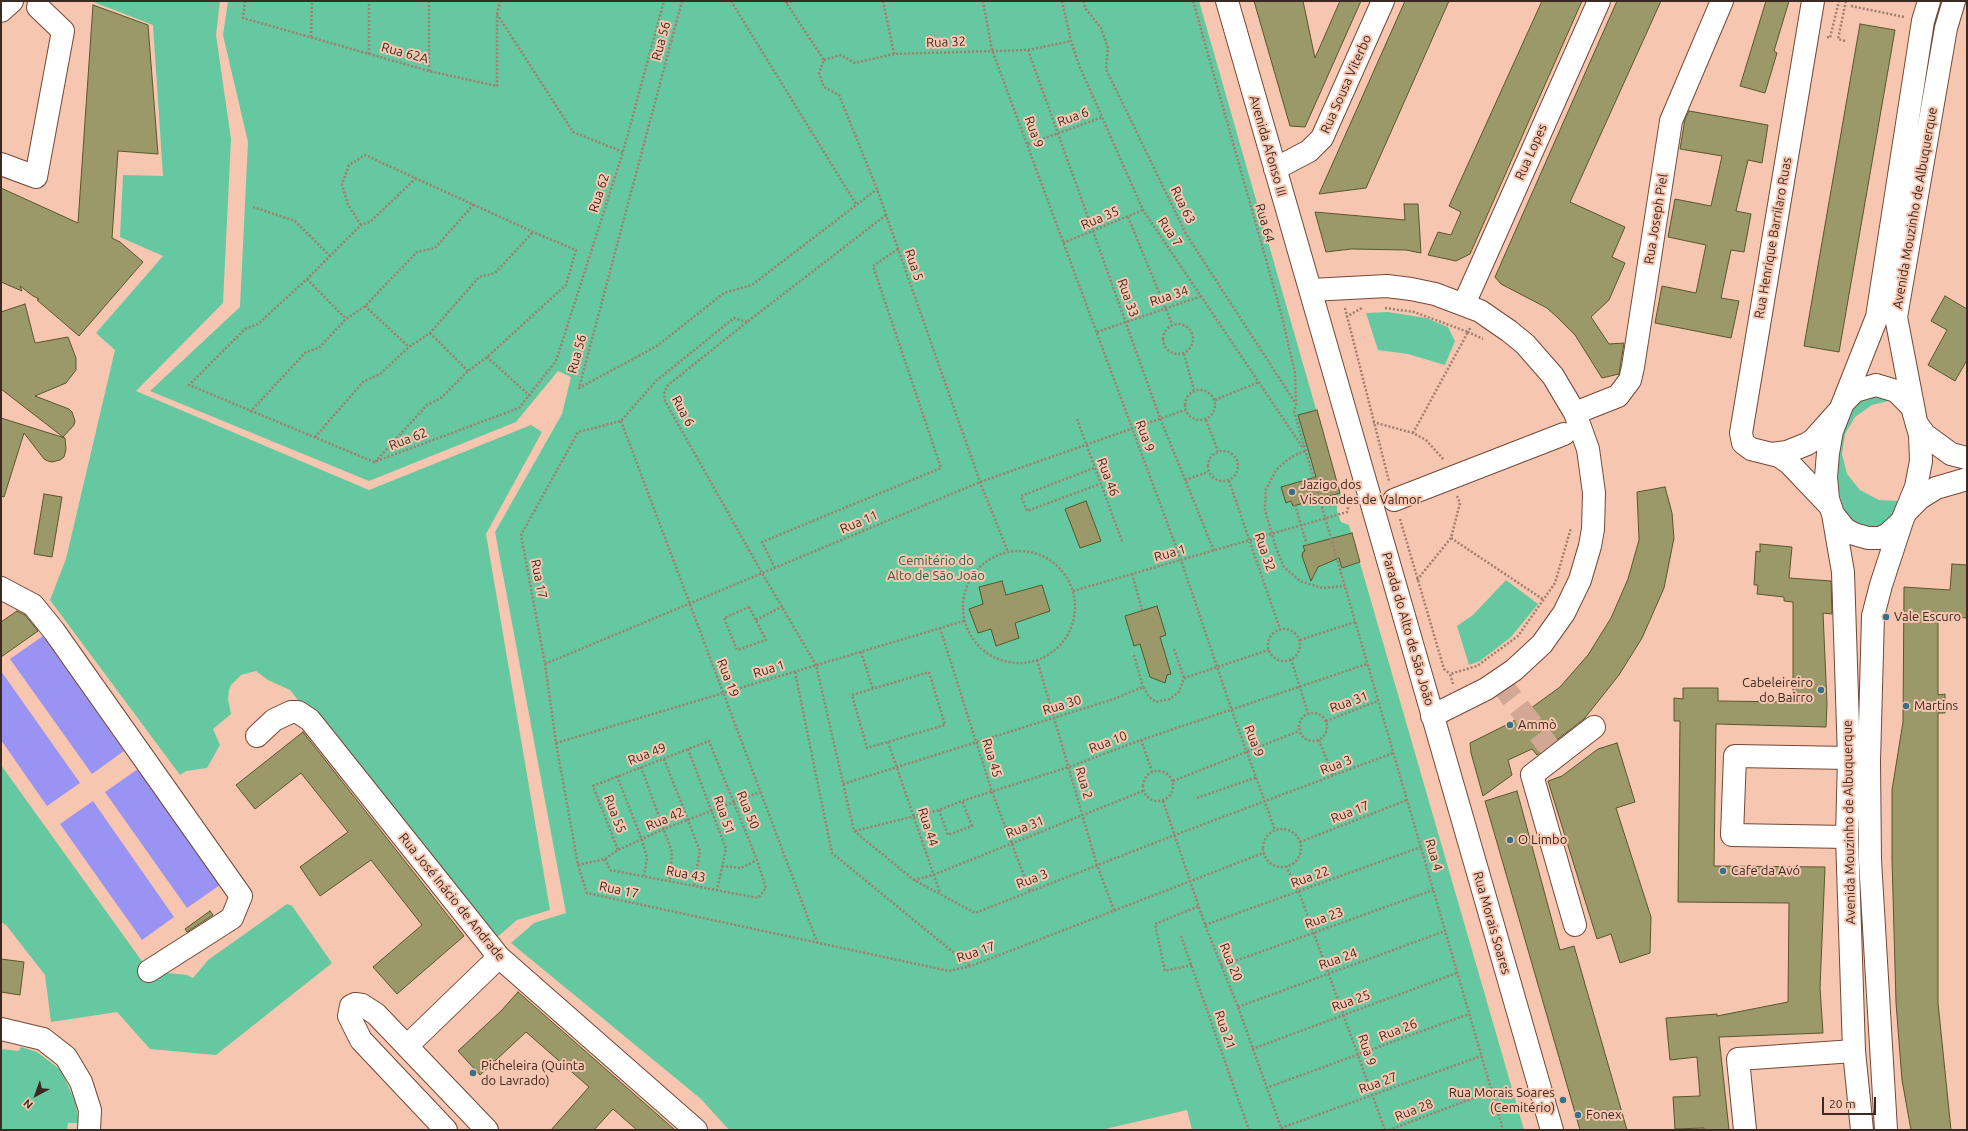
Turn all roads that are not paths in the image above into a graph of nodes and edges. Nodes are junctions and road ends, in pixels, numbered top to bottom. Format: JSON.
{"nodes":[{"id":1,"x":12,"y":1,"type":"edge"},
{"id":2,"x":1227,"y":1,"type":"edge"},
{"id":3,"x":1383,"y":1,"type":"edge"},
{"id":4,"x":1599,"y":1,"type":"edge"},
{"id":5,"x":1722,"y":1,"type":"edge"},
{"id":6,"x":1813,"y":1,"type":"edge"},
{"id":7,"x":1954,"y":1,"type":"edge"},
{"id":8,"x":38,"y":7,"type":"dead end"},
{"id":9,"x":1,"y":11,"type":"edge"},
{"id":10,"x":1926,"y":11,"type":"edge"},
{"id":11,"x":1,"y":164,"type":"edge"},
{"id":12,"x":1275,"y":169,"type":"junction"},
{"id":13,"x":1310,"y":290,"type":"junction"},
{"id":14,"x":1464,"y":304,"type":"junction"},
{"id":15,"x":1841,"y":407,"type":"junction"},
{"id":16,"x":1575,"y":413,"type":"junction"},
{"id":17,"x":1916,"y":420,"type":"junction"},
{"id":18,"x":1564,"y":434,"type":"dead end"},
{"id":19,"x":1772,"y":454,"type":"junction"},
{"id":20,"x":1967,"y":458,"type":"edge"},
{"id":21,"x":1967,"y":479,"type":"edge"},
{"id":22,"x":1394,"y":500,"type":"dead end"},
{"id":23,"x":1832,"y":510,"type":"junction"},
{"id":24,"x":1905,"y":515,"type":"junction"},
{"id":25,"x":1,"y":586,"type":"edge"},
{"id":26,"x":1432,"y":716,"type":"junction"},
{"id":27,"x":1594,"y":727,"type":"dead end"},
{"id":28,"x":257,"y":736,"type":"dead end"},
{"id":29,"x":1859,"y":759,"type":"junction"},
{"id":30,"x":1846,"y":837,"type":"junction"},
{"id":31,"x":1869,"y":838,"type":"junction"},
{"id":32,"x":1575,"y":925,"type":"dead end"},
{"id":33,"x":499,"y":957,"type":"junction"},
{"id":34,"x":150,"y":971,"type":"dead end"},
{"id":35,"x":1,"y":1029,"type":"edge"},
{"id":36,"x":407,"y":1046,"type":"junction"},
{"id":37,"x":1880,"y":1047,"type":"junction"},
{"id":38,"x":1854,"y":1051,"type":"junction"},
{"id":39,"x":1881,"y":1129,"type":"edge"},
{"id":40,"x":89,"y":1130,"type":"edge"},
{"id":41,"x":446,"y":1130,"type":"edge"},
{"id":42,"x":487,"y":1130,"type":"edge"},
{"id":43,"x":696,"y":1130,"type":"edge"},
{"id":44,"x":1552,"y":1130,"type":"edge"},
{"id":45,"x":1745,"y":1130,"type":"edge"},
{"id":46,"x":1862,"y":1130,"type":"edge"}],
"edges":[{"from":1,"to":9,"type":"street"},
{"from":2,"to":12,"type":"street","name":"Avenida Afonso III"},
{"from":3,"to":12,"type":"street","name":"Rua Sousa Viterbo"},
{"from":4,"to":14,"type":"street","name":"Rua Lopes"},
{"from":5,"to":16,"type":"street","name":"Rua Joseph Piel"},
{"from":6,"to":19,"type":"street","name":"Rua Henrique Barrilaro Ruas"},
{"from":7,"to":17,"type":"street","name":"Avenida Mouzinho de Albuquerque"},
{"from":8,"to":11,"type":"street"},
{"from":10,"to":15,"type":"street","name":"Avenida Mouzinho de Albuquerque"},
{"from":12,"to":13,"type":"street","name":"Avenida Afonso III"},
{"from":13,"to":14,"type":"street","name":"Parada do Alto de São João"},
{"from":13,"to":26,"type":"street","name":"Parada do Alto de São João"},
{"from":14,"to":16,"type":"street","name":"Parada do Alto de São João"},
{"from":15,"to":17,"type":"street"},
{"from":15,"to":19,"type":"street","name":"Rua Henrique Barrilaro Ruas"},
{"from":15,"to":23,"type":"street"},
{"from":16,"to":26,"type":"street","name":"Parada do Alto de São João"},
{"from":17,"to":20,"type":"street"},
{"from":17,"to":24,"type":"street"},
{"from":18,"to":22,"type":"street"},
{"from":19,"to":23,"type":"street","name":"Rua Henrique Barrilaro Ruas"},
{"from":21,"to":24,"type":"street"},
{"from":23,"to":24,"type":"street"},
{"from":23,"to":29,"type":"street","name":"Avenida Mouzinho de Albuquerque"},
{"from":24,"to":29,"type":"street","name":"Avenida Mouzinho de Albuquerque"},
{"from":25,"to":34,"type":"street"},
{"from":26,"to":44,"type":"street","name":"Rua Morais Soares"},
{"from":27,"to":32,"type":"street"},
{"from":28,"to":33,"type":"street","name":"Rua José Inácio de Andrade"},
{"from":29,"to":30,"type":"street","name":"Avenida Mouzinho de Albuquerque"},
{"from":29,"to":30,"type":"street"},
{"from":29,"to":31,"type":"street","name":"Avenida Mouzinho de Albuquerque"},
{"from":30,"to":31,"type":"street"},
{"from":30,"to":38,"type":"street","name":"Avenida Mouzinho de Albuquerque"},
{"from":31,"to":37,"type":"street","name":"Avenida Mouzinho de Albuquerque"},
{"from":33,"to":36,"type":"street"},
{"from":33,"to":43,"type":"street","name":"Rua José Inácio de Andrade"},
{"from":35,"to":40,"type":"street"},
{"from":36,"to":41,"type":"street"},
{"from":36,"to":42,"type":"street"},
{"from":37,"to":38,"type":"street"},
{"from":37,"to":39,"type":"street","name":"Avenida Mouzinho de Albuquerque"},
{"from":38,"to":45,"type":"street"},
{"from":38,"to":46,"type":"street","name":"Avenida Mouzinho de Albuquerque"}]}
